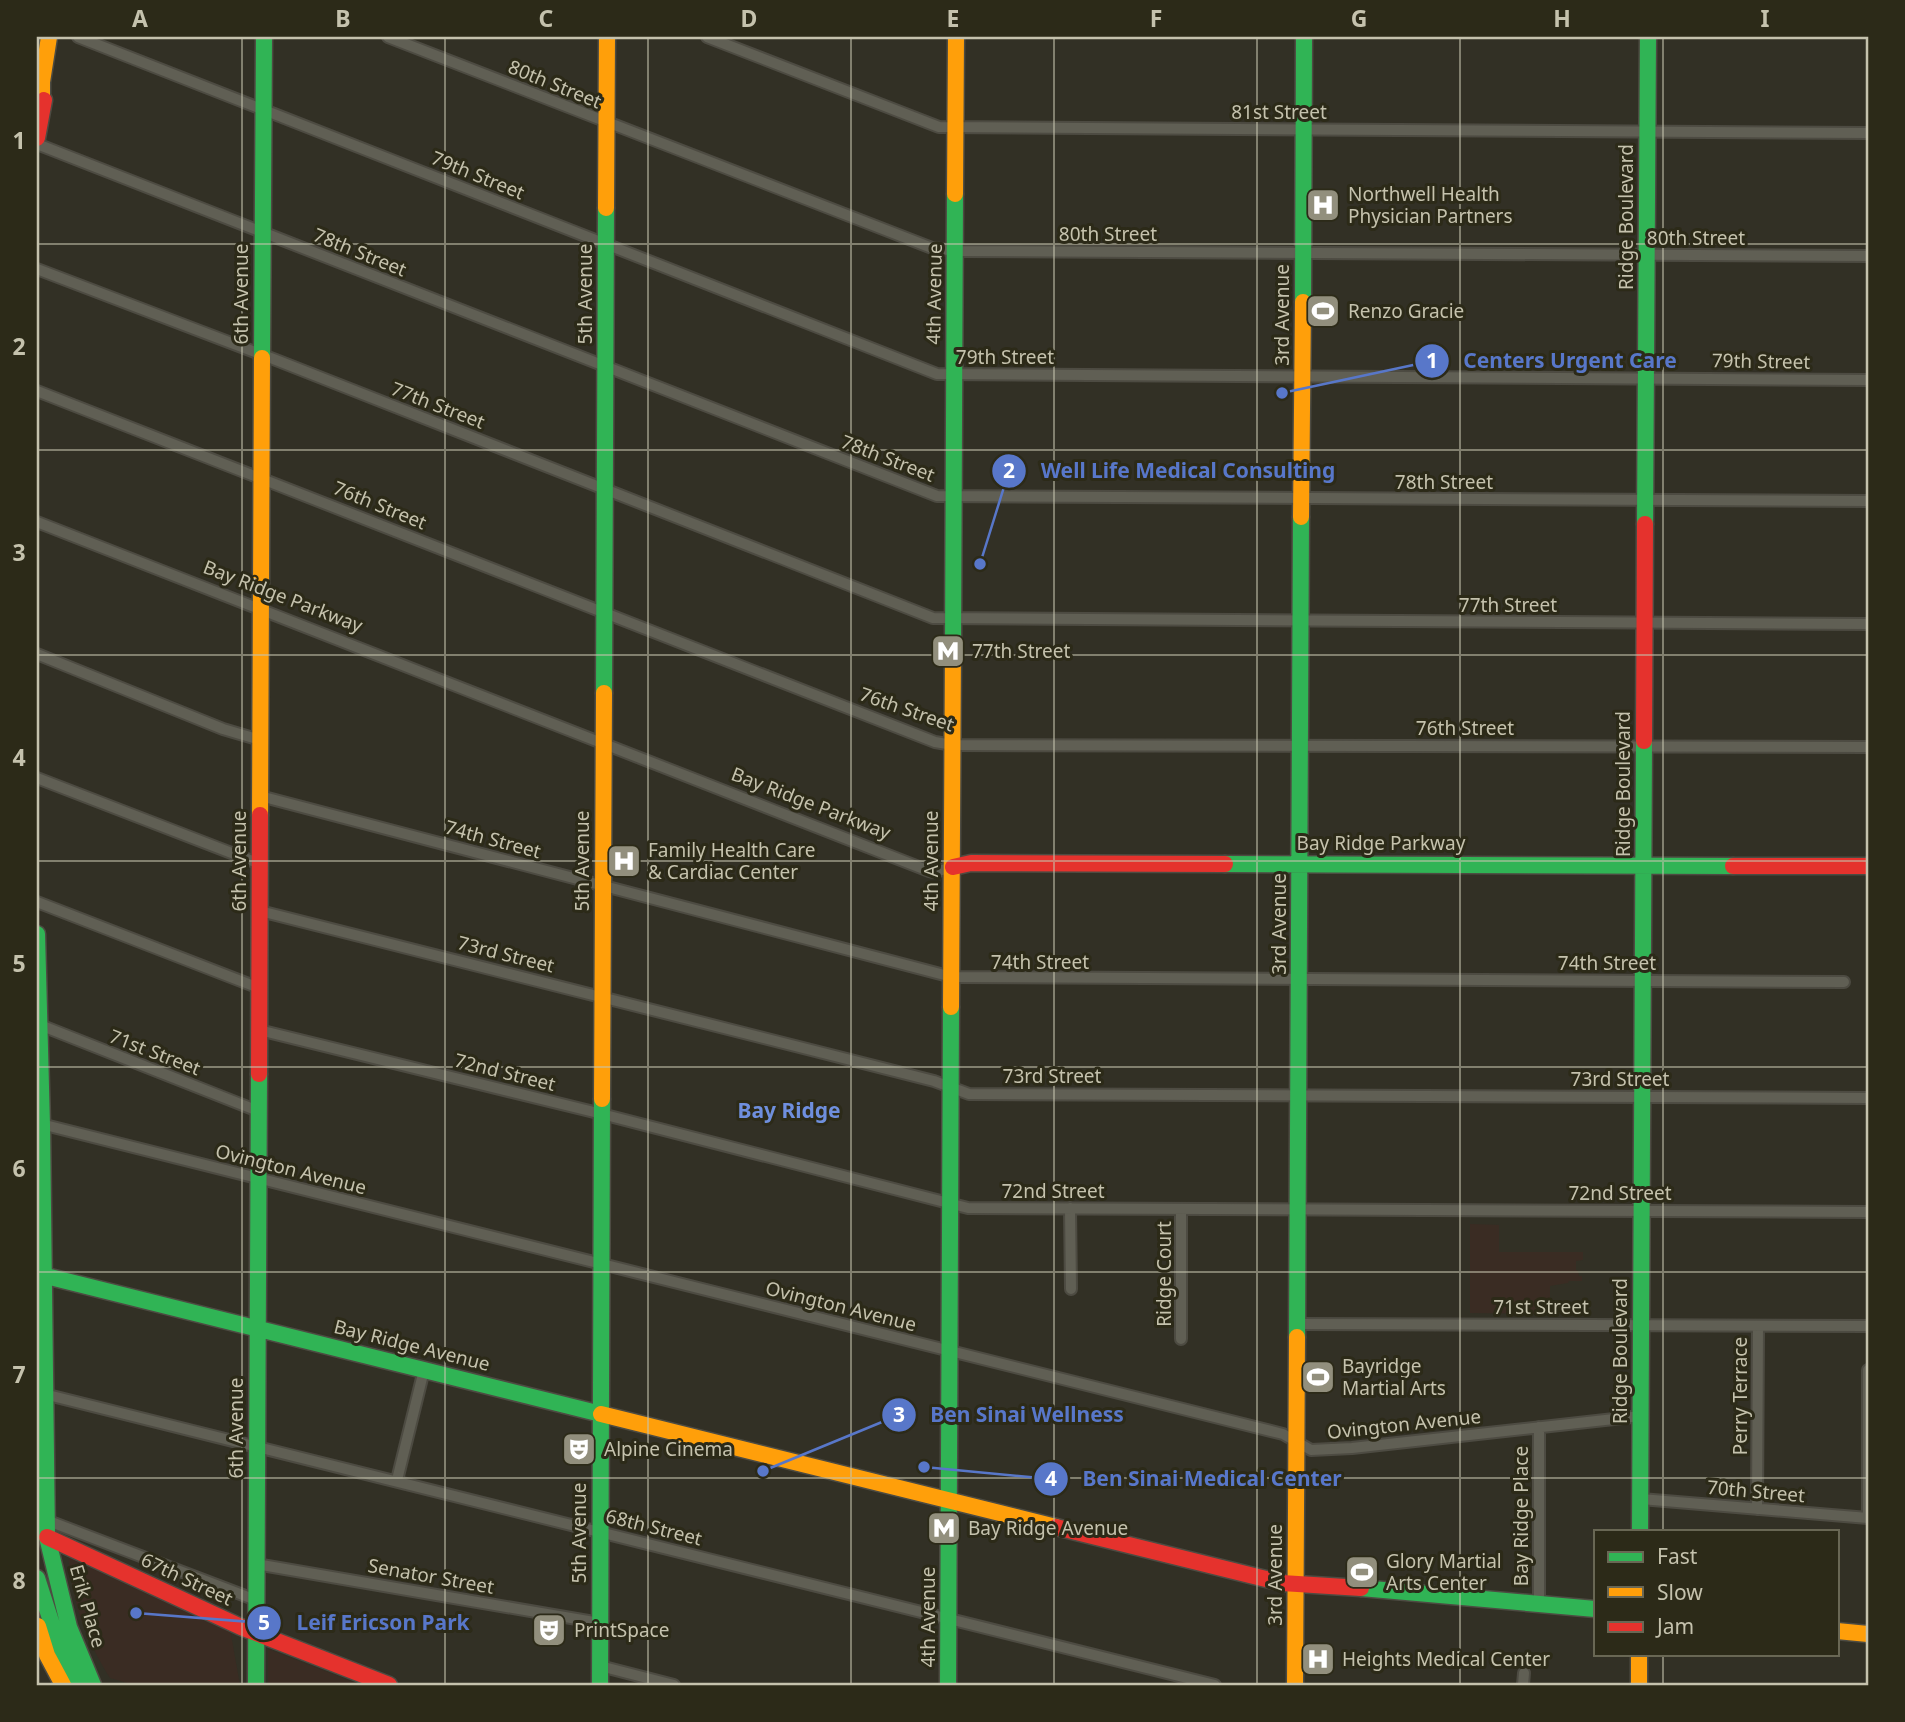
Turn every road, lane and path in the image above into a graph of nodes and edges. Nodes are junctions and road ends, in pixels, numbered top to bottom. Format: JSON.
{"nodes":[{"id":1,"x":78,"y":37,"type":"edge"},
{"id":2,"x":264,"y":37,"type":"edge"},
{"id":3,"x":388,"y":37,"type":"edge"},
{"id":4,"x":607,"y":37,"type":"edge"},
{"id":5,"x":707,"y":37,"type":"edge"},
{"id":6,"x":956,"y":37,"type":"edge"},
{"id":7,"x":1304,"y":37,"type":"edge"},
{"id":8,"x":1648,"y":37,"type":"edge"},
{"id":9,"x":50,"y":39,"type":"edge"},
{"id":10,"x":263,"y":109,"type":"junction"},
{"id":11,"x":607,"y":123,"type":"junction"},
{"id":12,"x":955,"y":128,"type":"junction"},
{"id":13,"x":1303,"y":130,"type":"junction"},
{"id":14,"x":1647,"y":132,"type":"junction"},
{"id":15,"x":1868,"y":133,"type":"edge"},
{"id":16,"x":37,"y":138,"type":"edge"},
{"id":17,"x":37,"y":144,"type":"edge"},
{"id":18,"x":262,"y":232,"type":"junction"},
{"id":19,"x":607,"y":244,"type":"junction"},
{"id":20,"x":956,"y":251,"type":"junction"},
{"id":21,"x":1303,"y":252,"type":"junction"},
{"id":22,"x":1647,"y":255,"type":"junction"},
{"id":23,"x":1868,"y":256,"type":"edge"},
{"id":24,"x":37,"y":269,"type":"edge"},
{"id":25,"x":262,"y":355,"type":"junction"},
{"id":26,"x":606,"y":368,"type":"junction"},
{"id":27,"x":954,"y":375,"type":"junction"},
{"id":28,"x":1302,"y":376,"type":"junction"},
{"id":29,"x":1646,"y":377,"type":"junction"},
{"id":30,"x":1868,"y":380,"type":"edge"},
{"id":31,"x":37,"y":391,"type":"edge"},
{"id":32,"x":262,"y":477,"type":"junction"},
{"id":33,"x":605,"y":489,"type":"junction"},
{"id":34,"x":954,"y":496,"type":"junction"},
{"id":35,"x":1302,"y":499,"type":"junction"},
{"id":36,"x":1645,"y":500,"type":"junction"},
{"id":37,"x":1868,"y":501,"type":"edge"},
{"id":38,"x":37,"y":522,"type":"edge"},
{"id":39,"x":261,"y":610,"type":"junction"},
{"id":40,"x":604,"y":614,"type":"junction"},
{"id":41,"x":952,"y":619,"type":"junction"},
{"id":42,"x":1301,"y":621,"type":"junction"},
{"id":43,"x":1645,"y":623,"type":"junction"},
{"id":44,"x":1868,"y":624,"type":"edge"},
{"id":45,"x":37,"y":654,"type":"edge"},
{"id":46,"x":260,"y":740,"type":"junction"},
{"id":47,"x":604,"y":744,"type":"junction"},
{"id":48,"x":1300,"y":744,"type":"junction"},
{"id":49,"x":953,"y":745,"type":"junction"},
{"id":50,"x":1643,"y":746,"type":"junction"},
{"id":51,"x":1868,"y":747,"type":"edge"},
{"id":52,"x":37,"y":778,"type":"edge"},
{"id":53,"x":260,"y":796,"type":"junction"},
{"id":54,"x":1300,"y":863,"type":"junction"},
{"id":55,"x":260,"y":864,"type":"junction"},
{"id":56,"x":1643,"y":865,"type":"junction"},
{"id":57,"x":1868,"y":866,"type":"edge"},
{"id":58,"x":953,"y":867,"type":"junction"},
{"id":59,"x":603,"y":886,"type":"junction"},
{"id":60,"x":37,"y":902,"type":"edge"},
{"id":61,"x":260,"y":911,"type":"junction"},
{"id":62,"x":37,"y":934,"type":"edge"},
{"id":63,"x":952,"y":977,"type":"junction"},
{"id":64,"x":1299,"y":979,"type":"junction"},
{"id":65,"x":1643,"y":981,"type":"junction"},
{"id":66,"x":1844,"y":982,"type":"dead end"},
{"id":67,"x":259,"y":988,"type":"junction"},
{"id":68,"x":603,"y":997,"type":"junction"},
{"id":69,"x":40,"y":1025,"type":"junction"},
{"id":70,"x":259,"y":1030,"type":"junction"},
{"id":71,"x":951,"y":1087,"type":"junction"},
{"id":72,"x":1298,"y":1094,"type":"junction"},
{"id":73,"x":1642,"y":1096,"type":"junction"},
{"id":74,"x":1868,"y":1098,"type":"edge"},
{"id":75,"x":258,"y":1111,"type":"junction"},
{"id":76,"x":602,"y":1115,"type":"junction"},
{"id":77,"x":39,"y":1124,"type":"edge"},
{"id":78,"x":258,"y":1179,"type":"junction"},
{"id":79,"x":951,"y":1203,"type":"junction"},
{"id":80,"x":1070,"y":1208,"type":"junction"},
{"id":81,"x":1181,"y":1209,"type":"junction"},
{"id":82,"x":1298,"y":1209,"type":"junction"},
{"id":83,"x":1642,"y":1211,"type":"junction"},
{"id":84,"x":1868,"y":1212,"type":"edge"},
{"id":85,"x":601,"y":1264,"type":"junction"},
{"id":86,"x":42,"y":1275,"type":"junction"},
{"id":87,"x":1072,"y":1289,"type":"dead end"},
{"id":88,"x":1297,"y":1324,"type":"junction"},
{"id":89,"x":1641,"y":1326,"type":"junction"},
{"id":90,"x":1758,"y":1326,"type":"junction"},
{"id":91,"x":1868,"y":1326,"type":"edge"},
{"id":92,"x":257,"y":1328,"type":"junction"},
{"id":93,"x":1181,"y":1339,"type":"dead end"},
{"id":94,"x":950,"y":1352,"type":"junction"},
{"id":95,"x":424,"y":1370,"type":"junction"},
{"id":96,"x":1868,"y":1370,"type":"edge"},
{"id":97,"x":44,"y":1394,"type":"junction"},
{"id":98,"x":601,"y":1414,"type":"junction"},
{"id":99,"x":1641,"y":1416,"type":"junction"},
{"id":100,"x":1539,"y":1427,"type":"junction"},
{"id":101,"x":1297,"y":1442,"type":"junction"},
{"id":102,"x":256,"y":1446,"type":"junction"},
{"id":103,"x":397,"y":1480,"type":"junction"},
{"id":104,"x":1640,"y":1499,"type":"junction"},
{"id":105,"x":949,"y":1502,"type":"junction"},
{"id":106,"x":1758,"y":1509,"type":"junction"},
{"id":107,"x":1868,"y":1518,"type":"edge"},
{"id":108,"x":46,"y":1520,"type":"junction"},
{"id":109,"x":1640,"y":1530,"type":"edge"},
{"id":110,"x":600,"y":1532,"type":"junction"},
{"id":111,"x":40,"y":1541,"type":"edge"},
{"id":112,"x":256,"y":1564,"type":"junction"},
{"id":113,"x":37,"y":1577,"type":"edge"},
{"id":114,"x":1296,"y":1583,"type":"junction"},
{"id":115,"x":256,"y":1600,"type":"junction"},
{"id":116,"x":1539,"y":1604,"type":"junction"},
{"id":117,"x":1594,"y":1609,"type":"edge"},
{"id":118,"x":949,"y":1619,"type":"junction"},
{"id":119,"x":37,"y":1622,"type":"edge"},
{"id":120,"x":600,"y":1623,"type":"junction"},
{"id":121,"x":1839,"y":1631,"type":"edge"},
{"id":122,"x":256,"y":1633,"type":"junction"},
{"id":123,"x":1868,"y":1634,"type":"edge"},
{"id":124,"x":1639,"y":1656,"type":"edge"},
{"id":125,"x":37,"y":1659,"type":"edge"},
{"id":126,"x":600,"y":1666,"type":"junction"},
{"id":127,"x":49,"y":1685,"type":"edge"},
{"id":128,"x":63,"y":1685,"type":"edge"},
{"id":129,"x":80,"y":1685,"type":"edge"},
{"id":130,"x":93,"y":1685,"type":"edge"},
{"id":131,"x":256,"y":1685,"type":"edge"},
{"id":132,"x":389,"y":1685,"type":"edge"},
{"id":133,"x":600,"y":1685,"type":"edge"},
{"id":134,"x":674,"y":1685,"type":"edge"},
{"id":135,"x":948,"y":1685,"type":"edge"},
{"id":136,"x":1215,"y":1685,"type":"edge"},
{"id":137,"x":1295,"y":1685,"type":"edge"},
{"id":138,"x":1639,"y":1685,"type":"edge"}],
"edges":[{"from":1,"to":10,"type":"street","name":"79th Street"},
{"from":2,"to":10,"type":"main road","name":"6th Avenue"},
{"from":3,"to":11,"type":"street","name":"80th Street"},
{"from":4,"to":11,"type":"main road","name":"5th Avenue"},
{"from":5,"to":12,"type":"street","name":"81st Street"},
{"from":6,"to":12,"type":"main road","name":"4th Avenue"},
{"from":7,"to":13,"type":"main road","name":"3rd Avenue"},
{"from":8,"to":14,"type":"main road","name":"Ridge Boulevard"},
{"from":9,"to":16,"type":"main road"},
{"from":10,"to":18,"type":"main road","name":"6th Avenue"},
{"from":10,"to":19,"type":"street","name":"79th Street"},
{"from":11,"to":19,"type":"main road","name":"5th Avenue"},
{"from":11,"to":20,"type":"street","name":"80th Street"},
{"from":12,"to":13,"type":"street","name":"81st Street"},
{"from":12,"to":20,"type":"main road","name":"4th Avenue"},
{"from":13,"to":14,"type":"street","name":"81st Street"},
{"from":13,"to":21,"type":"main road","name":"3rd Avenue"},
{"from":14,"to":15,"type":"street","name":"81st Street"},
{"from":14,"to":22,"type":"main road","name":"Ridge Boulevard"},
{"from":17,"to":18,"type":"street","name":"78th Street"},
{"from":18,"to":25,"type":"main road","name":"6th Avenue"},
{"from":18,"to":26,"type":"street","name":"78th Street"},
{"from":19,"to":26,"type":"main road","name":"5th Avenue"},
{"from":19,"to":27,"type":"street","name":"79th Street"},
{"from":20,"to":21,"type":"street","name":"80th Street"},
{"from":20,"to":27,"type":"main road","name":"4th Avenue"},
{"from":21,"to":22,"type":"street","name":"80th Street"},
{"from":21,"to":28,"type":"main road","name":"3rd Avenue"},
{"from":22,"to":23,"type":"street","name":"80th Street"},
{"from":22,"to":29,"type":"main road","name":"Ridge Boulevard"},
{"from":24,"to":25,"type":"street","name":"77th Street"},
{"from":25,"to":32,"type":"main road","name":"6th Avenue"},
{"from":25,"to":33,"type":"street","name":"77th Street"},
{"from":26,"to":33,"type":"main road","name":"5th Avenue"},
{"from":26,"to":34,"type":"street","name":"78th Street"},
{"from":27,"to":28,"type":"street","name":"79th Street"},
{"from":27,"to":34,"type":"main road","name":"4th Avenue"},
{"from":28,"to":29,"type":"street","name":"79th Street"},
{"from":28,"to":35,"type":"main road","name":"3rd Avenue"},
{"from":29,"to":30,"type":"street","name":"79th Street"},
{"from":29,"to":36,"type":"main road","name":"Ridge Boulevard"},
{"from":31,"to":32,"type":"street","name":"76th Street"},
{"from":32,"to":39,"type":"main road","name":"6th Avenue"},
{"from":32,"to":40,"type":"street","name":"76th Street"},
{"from":33,"to":40,"type":"main road","name":"5th Avenue"},
{"from":33,"to":41,"type":"street","name":"77th Street"},
{"from":34,"to":35,"type":"street","name":"78th Street"},
{"from":34,"to":41,"type":"main road","name":"4th Avenue"},
{"from":35,"to":36,"type":"street","name":"78th Street"},
{"from":35,"to":42,"type":"main road","name":"3rd Avenue"},
{"from":36,"to":37,"type":"street","name":"78th Street"},
{"from":36,"to":43,"type":"main road","name":"Ridge Boulevard"},
{"from":38,"to":39,"type":"street","name":"Bay Ridge Parkway"},
{"from":39,"to":46,"type":"main road","name":"6th Avenue"},
{"from":39,"to":47,"type":"street","name":"Bay Ridge Parkway"},
{"from":40,"to":47,"type":"main road","name":"5th Avenue"},
{"from":40,"to":49,"type":"street","name":"76th Street"},
{"from":41,"to":42,"type":"street","name":"77th Street"},
{"from":41,"to":49,"type":"main road","name":"4th Avenue"},
{"from":42,"to":43,"type":"street","name":"77th Street"},
{"from":42,"to":48,"type":"main road","name":"3rd Avenue"},
{"from":43,"to":44,"type":"street","name":"77th Street"},
{"from":43,"to":50,"type":"main road","name":"Ridge Boulevard"},
{"from":45,"to":46,"type":"street"},
{"from":46,"to":53,"type":"main road","name":"6th Avenue"},
{"from":47,"to":58,"type":"street","name":"Bay Ridge Parkway"},
{"from":47,"to":59,"type":"main road","name":"5th Avenue"},
{"from":48,"to":49,"type":"street","name":"76th Street"},
{"from":48,"to":50,"type":"street","name":"76th Street"},
{"from":48,"to":54,"type":"main road","name":"3rd Avenue"},
{"from":49,"to":58,"type":"main road","name":"4th Avenue"},
{"from":50,"to":51,"type":"street","name":"76th Street"},
{"from":50,"to":56,"type":"main road","name":"Ridge Boulevard"},
{"from":52,"to":55,"type":"street"},
{"from":53,"to":55,"type":"main road","name":"6th Avenue"},
{"from":53,"to":59,"type":"street","name":"74th Street"},
{"from":54,"to":56,"type":"main road","name":"Bay Ridge Parkway"},
{"from":54,"to":58,"type":"main road","name":"Bay Ridge Parkway"},
{"from":54,"to":64,"type":"main road","name":"3rd Avenue"},
{"from":55,"to":61,"type":"main road","name":"6th Avenue"},
{"from":56,"to":57,"type":"main road","name":"Bay Ridge Parkway"},
{"from":56,"to":65,"type":"main road","name":"Ridge Boulevard"},
{"from":58,"to":63,"type":"main road","name":"4th Avenue"},
{"from":59,"to":63,"type":"street","name":"74th Street"},
{"from":59,"to":68,"type":"main road","name":"5th Avenue"},
{"from":60,"to":67,"type":"street"},
{"from":61,"to":67,"type":"main road","name":"6th Avenue"},
{"from":61,"to":68,"type":"street","name":"73rd Street"},
{"from":62,"to":69,"type":"main road","name":"Erik Place"},
{"from":63,"to":64,"type":"street","name":"74th Street"},
{"from":63,"to":71,"type":"main road","name":"4th Avenue"},
{"from":64,"to":65,"type":"street","name":"74th Street"},
{"from":64,"to":72,"type":"main road","name":"3rd Avenue"},
{"from":65,"to":66,"type":"street","name":"74th Street"},
{"from":65,"to":73,"type":"main road","name":"Ridge Boulevard"},
{"from":67,"to":70,"type":"main road","name":"6th Avenue"},
{"from":68,"to":71,"type":"street","name":"73rd Street"},
{"from":68,"to":76,"type":"main road","name":"5th Avenue"},
{"from":69,"to":75,"type":"street","name":"71st Street"},
{"from":69,"to":77,"type":"main road","name":"Erik Place"},
{"from":70,"to":75,"type":"main road","name":"6th Avenue"},
{"from":70,"to":76,"type":"street","name":"72nd Street"},
{"from":71,"to":72,"type":"street","name":"73rd Street"},
{"from":71,"to":79,"type":"main road","name":"4th Avenue"},
{"from":72,"to":73,"type":"street","name":"73rd Street"},
{"from":72,"to":82,"type":"main road","name":"3rd Avenue"},
{"from":73,"to":74,"type":"street","name":"73rd Street"},
{"from":73,"to":83,"type":"main road","name":"Ridge Boulevard"},
{"from":75,"to":78,"type":"main road","name":"6th Avenue"},
{"from":76,"to":79,"type":"street","name":"72nd Street"},
{"from":76,"to":85,"type":"main road","name":"5th Avenue"},
{"from":77,"to":78,"type":"street","name":"Ovington Avenue"},
{"from":77,"to":86,"type":"main road","name":"Erik Place"},
{"from":78,"to":85,"type":"street","name":"Ovington Avenue"},
{"from":78,"to":92,"type":"main road","name":"6th Avenue"},
{"from":79,"to":80,"type":"street","name":"72nd Street"},
{"from":79,"to":94,"type":"main road","name":"4th Avenue"},
{"from":80,"to":81,"type":"street","name":"72nd Street"},
{"from":80,"to":87,"type":"street"},
{"from":81,"to":82,"type":"street","name":"72nd Street"},
{"from":81,"to":93,"type":"street","name":"Ridge Court"},
{"from":82,"to":83,"type":"street","name":"72nd Street"},
{"from":82,"to":88,"type":"main road","name":"3rd Avenue"},
{"from":83,"to":84,"type":"street","name":"72nd Street"},
{"from":83,"to":89,"type":"main road","name":"Ridge Boulevard"},
{"from":85,"to":94,"type":"street","name":"Ovington Avenue"},
{"from":85,"to":98,"type":"main road","name":"5th Avenue"},
{"from":86,"to":92,"type":"main road","name":"Bay Ridge Avenue"},
{"from":86,"to":97,"type":"main road","name":"Erik Place"},
{"from":88,"to":89,"type":"street","name":"71st Street"},
{"from":88,"to":101,"type":"main road","name":"3rd Avenue"},
{"from":89,"to":90,"type":"street","name":"71st Street"},
{"from":89,"to":99,"type":"main road","name":"Ridge Boulevard"},
{"from":90,"to":91,"type":"street","name":"71st Street"},
{"from":90,"to":106,"type":"street","name":"Perry Terrace"},
{"from":92,"to":95,"type":"main road","name":"Bay Ridge Avenue"},
{"from":92,"to":102,"type":"main road","name":"6th Avenue"},
{"from":94,"to":101,"type":"street","name":"Ovington Avenue"},
{"from":94,"to":105,"type":"main road","name":"4th Avenue"},
{"from":95,"to":98,"type":"main road","name":"Bay Ridge Avenue"},
{"from":95,"to":103,"type":"street"},
{"from":96,"to":107,"type":"street"},
{"from":97,"to":102,"type":"street","name":"68th Street"},
{"from":97,"to":108,"type":"main road","name":"Erik Place"},
{"from":98,"to":105,"type":"main road","name":"Bay Ridge Avenue"},
{"from":98,"to":110,"type":"main road","name":"5th Avenue"},
{"from":99,"to":100,"type":"street","name":"Ovington Avenue"},
{"from":99,"to":104,"type":"main road","name":"Ridge Boulevard"},
{"from":100,"to":101,"type":"street","name":"Ovington Avenue"},
{"from":100,"to":116,"type":"street","name":"Bay Ridge Place"},
{"from":101,"to":114,"type":"main road","name":"3rd Avenue"},
{"from":102,"to":103,"type":"street","name":"68th Street"},
{"from":102,"to":112,"type":"main road","name":"6th Avenue"},
{"from":103,"to":110,"type":"street","name":"68th Street"},
{"from":104,"to":106,"type":"street","name":"70th Street"},
{"from":104,"to":109,"type":"main road","name":"Ridge Boulevard"},
{"from":105,"to":114,"type":"main road","name":"Bay Ridge Avenue"},
{"from":105,"to":118,"type":"main road","name":"4th Avenue"},
{"from":106,"to":107,"type":"street","name":"70th Street"},
{"from":108,"to":111,"type":"main road","name":"Erik Place"},
{"from":108,"to":115,"type":"street","name":"67th Street"},
{"from":110,"to":118,"type":"street","name":"68th Street"},
{"from":110,"to":120,"type":"main road","name":"5th Avenue"},
{"from":111,"to":122,"type":"main road","name":"67th Street"},
{"from":111,"to":130,"type":"main road","name":"Erik Place"},
{"from":112,"to":115,"type":"main road","name":"6th Avenue"},
{"from":112,"to":120,"type":"street","name":"Senator Street"},
{"from":113,"to":129,"type":"main road"},
{"from":114,"to":116,"type":"main road","name":"Bay Ridge Avenue"},
{"from":114,"to":137,"type":"main road","name":"3rd Avenue"},
{"from":115,"to":122,"type":"main road","name":"6th Avenue"},
{"from":116,"to":117,"type":"main road","name":"Bay Ridge Avenue"},
{"from":118,"to":135,"type":"main road","name":"4th Avenue"},
{"from":118,"to":136,"type":"street","name":"68th Street"},
{"from":119,"to":128,"type":"main road"},
{"from":120,"to":126,"type":"main road","name":"5th Avenue"},
{"from":121,"to":123,"type":"main road"},
{"from":122,"to":131,"type":"main road","name":"6th Avenue"},
{"from":122,"to":132,"type":"main road","name":"67th Street"},
{"from":124,"to":138,"type":"main road"},
{"from":125,"to":127,"type":"main road"},
{"from":126,"to":133,"type":"main road","name":"5th Avenue"},
{"from":126,"to":134,"type":"street"}]}
